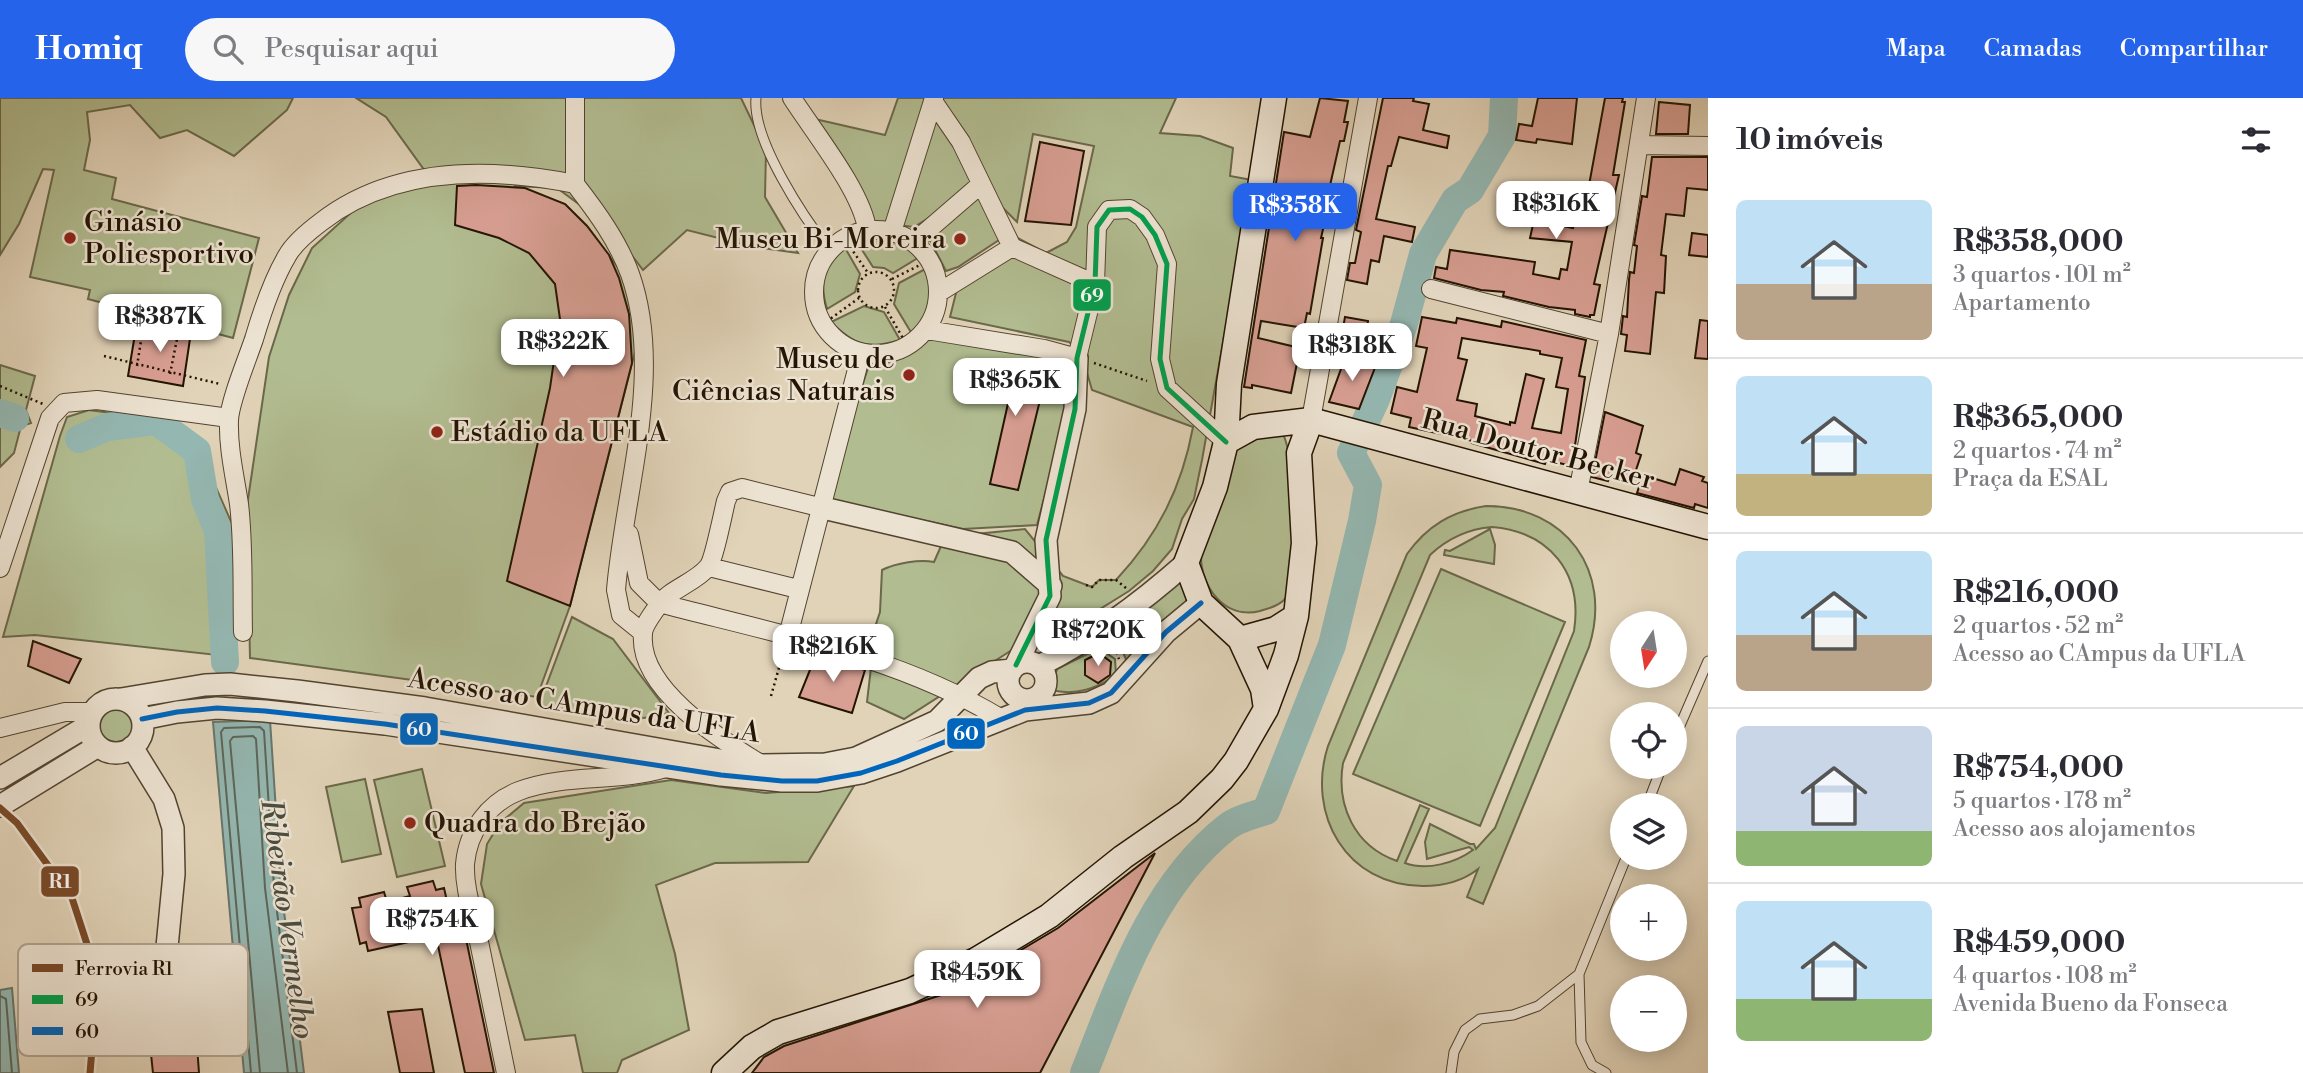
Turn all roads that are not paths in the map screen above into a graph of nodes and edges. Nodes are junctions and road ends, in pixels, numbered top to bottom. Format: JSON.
{"nodes":[{"id":1,"x":575,"y":98,"type":"edge"},
{"id":2,"x":756,"y":98,"type":"edge"},
{"id":3,"x":792,"y":98,"type":"edge"},
{"id":4,"x":1274,"y":98,"type":"edge"},
{"id":5,"x":1368,"y":98,"type":"edge"},
{"id":6,"x":1646,"y":98,"type":"edge"},
{"id":7,"x":934,"y":100,"type":"edge"},
{"id":8,"x":1640,"y":145,"type":"junction"},
{"id":9,"x":1708,"y":146,"type":"edge"},
{"id":10,"x":575,"y":184,"type":"junction"},
{"id":11,"x":980,"y":185,"type":"junction"},
{"id":12,"x":867,"y":230,"type":"junction"},
{"id":13,"x":892,"y":232,"type":"junction"},
{"id":14,"x":914,"y":242,"type":"junction"},
{"id":15,"x":1012,"y":247,"type":"junction"},
{"id":16,"x":830,"y":251,"type":"junction"},
{"id":17,"x":1095,"y":284,"type":"junction"},
{"id":18,"x":1431,"y":289,"type":"dead end"},
{"id":19,"x":938,"y":293,"type":"junction"},
{"id":20,"x":927,"y":330,"type":"junction"},
{"id":21,"x":1609,"y":334,"type":"junction"},
{"id":22,"x":860,"y":354,"type":"junction"},
{"id":23,"x":1077,"y":358,"type":"junction"},
{"id":24,"x":1228,"y":400,"type":"junction"},
{"id":25,"x":229,"y":418,"type":"junction"},
{"id":26,"x":1311,"y":420,"type":"junction"},
{"id":27,"x":1279,"y":423,"type":"junction"},
{"id":28,"x":1253,"y":427,"type":"junction"},
{"id":29,"x":1226,"y":442,"type":"junction"},
{"id":30,"x":1299,"y":453,"type":"junction"},
{"id":31,"x":1578,"y":492,"type":"junction"},
{"id":32,"x":819,"y":507,"type":"junction"},
{"id":33,"x":627,"y":520,"type":"junction"},
{"id":34,"x":1708,"y":527,"type":"edge"},
{"id":35,"x":1046,"y":540,"type":"junction"},
{"id":36,"x":1012,"y":552,"type":"junction"},
{"id":37,"x":1186,"y":563,"type":"junction"},
{"id":38,"x":709,"y":567,"type":"junction"},
{"id":39,"x":0,"y":568,"type":"edge"},
{"id":40,"x":1051,"y":586,"type":"junction"},
{"id":41,"x":798,"y":589,"type":"junction"},
{"id":42,"x":659,"y":603,"type":"junction"},
{"id":43,"x":1201,"y":603,"type":"junction"},
{"id":44,"x":1296,"y":616,"type":"junction"},
{"id":45,"x":243,"y":632,"type":"dead end"},
{"id":46,"x":642,"y":632,"type":"junction"},
{"id":47,"x":788,"y":636,"type":"junction"},
{"id":48,"x":1240,"y":639,"type":"junction"},
{"id":49,"x":1708,"y":662,"type":"edge"},
{"id":50,"x":1039,"y":666,"type":"junction"},
{"id":51,"x":1014,"y":667,"type":"junction"},
{"id":52,"x":959,"y":696,"type":"junction"},
{"id":53,"x":121,"y":699,"type":"junction"},
{"id":54,"x":1026,"y":705,"type":"junction"},
{"id":55,"x":1266,"y":709,"type":"junction"},
{"id":56,"x":1687,"y":710,"type":"edge"},
{"id":57,"x":91,"y":718,"type":"junction"},
{"id":58,"x":999,"y":718,"type":"junction"},
{"id":59,"x":142,"y":719,"type":"junction"},
{"id":60,"x":0,"y":728,"type":"edge"},
{"id":61,"x":98,"y":746,"type":"junction"},
{"id":62,"x":132,"y":747,"type":"junction"},
{"id":63,"x":584,"y":752,"type":"junction"},
{"id":64,"x":762,"y":765,"type":"junction"},
{"id":65,"x":669,"y":767,"type":"junction"},
{"id":66,"x":0,"y":778,"type":"edge"},
{"id":67,"x":567,"y":779,"type":"junction"},
{"id":68,"x":0,"y":806,"type":"edge"},
{"id":69,"x":1621,"y":870,"type":"edge"},
{"id":70,"x":167,"y":944,"type":"edge"},
{"id":71,"x":1579,"y":974,"type":"junction"},
{"id":72,"x":506,"y":1073,"type":"edge"},
{"id":73,"x":724,"y":1073,"type":"edge"},
{"id":74,"x":1451,"y":1073,"type":"edge"},
{"id":75,"x":1606,"y":1073,"type":"edge"}],
"edges":[{"from":1,"to":10,"type":"street"},
{"from":2,"to":16,"type":"lane"},
{"from":3,"to":12,"type":"street"},
{"from":4,"to":24,"type":"main road"},
{"from":5,"to":26,"type":"street"},
{"from":6,"to":8,"type":"street"},
{"from":7,"to":11,"type":"street"},
{"from":7,"to":13,"type":"street"},
{"from":8,"to":9,"type":"street"},
{"from":8,"to":21,"type":"street"},
{"from":10,"to":25,"type":"street"},
{"from":10,"to":33,"type":"street"},
{"from":11,"to":14,"type":"street"},
{"from":11,"to":15,"type":"street"},
{"from":12,"to":13,"type":"street"},
{"from":12,"to":16,"type":"street"},
{"from":13,"to":14,"type":"street"},
{"from":14,"to":19,"type":"street"},
{"from":15,"to":17,"type":"street"},
{"from":15,"to":19,"type":"street"},
{"from":16,"to":22,"type":"street"},
{"from":17,"to":23,"type":"street"},
{"from":17,"to":29,"type":"street"},
{"from":18,"to":21,"type":"street"},
{"from":19,"to":20,"type":"street"},
{"from":20,"to":22,"type":"street"},
{"from":20,"to":23,"type":"street"},
{"from":21,"to":31,"type":"street"},
{"from":22,"to":32,"type":"street"},
{"from":23,"to":35,"type":"street"},
{"from":24,"to":28,"type":"main road"},
{"from":24,"to":29,"type":"main road"},
{"from":25,"to":39,"type":"street"},
{"from":25,"to":45,"type":"street"},
{"from":26,"to":27,"type":"main road","name":"Rua Doutor Becker"},
{"from":26,"to":30,"type":"main road"},
{"from":26,"to":31,"type":"main road","name":"Rua Doutor Becker"},
{"from":27,"to":28,"type":"main road","name":"Rua Doutor Becker"},
{"from":27,"to":30,"type":"main road"},
{"from":28,"to":29,"type":"main road"},
{"from":29,"to":37,"type":"main road"},
{"from":30,"to":44,"type":"main road"},
{"from":31,"to":34,"type":"main road","name":"Rua Doutor Becker"},
{"from":32,"to":36,"type":"street"},
{"from":32,"to":38,"type":"street"},
{"from":32,"to":41,"type":"street"},
{"from":33,"to":42,"type":"street"},
{"from":33,"to":46,"type":"street"},
{"from":35,"to":36,"type":"street"},
{"from":35,"to":40,"type":"street"},
{"from":36,"to":40,"type":"street"},
{"from":37,"to":43,"type":"main road"},
{"from":37,"to":50,"type":"street"},
{"from":38,"to":41,"type":"street"},
{"from":38,"to":42,"type":"street"},
{"from":40,"to":51,"type":"street"},
{"from":41,"to":47,"type":"street"},
{"from":42,"to":46,"type":"street"},
{"from":42,"to":47,"type":"street"},
{"from":43,"to":48,"type":"main road"},
{"from":43,"to":54,"type":"street","name":"Acesso ao CAmpus da UFLA"},
{"from":44,"to":48,"type":"main road"},
{"from":44,"to":55,"type":"main road"},
{"from":46,"to":64,"type":"street"},
{"from":47,"to":52,"type":"street"},
{"from":48,"to":55,"type":"main road"},
{"from":49,"to":56,"type":"lane"},
{"from":50,"to":51,"type":"street"},
{"from":50,"to":54,"type":"street"},
{"from":51,"to":52,"type":"street","name":"Acesso ao CAmpus da UFLA"},
{"from":51,"to":54,"type":"street"},
{"from":52,"to":58,"type":"street"},
{"from":52,"to":64,"type":"street","name":"Acesso ao CAmpus da UFLA"},
{"from":53,"to":57,"type":"street","name":"Acesso ao CAmpus da UFLA"},
{"from":53,"to":59,"type":"street"},
{"from":53,"to":64,"type":"street","name":"Acesso ao CAmpus da UFLA"},
{"from":54,"to":58,"type":"street","name":"Acesso ao CAmpus da UFLA"},
{"from":55,"to":73,"type":"main road"},
{"from":57,"to":60,"type":"street"},
{"from":57,"to":61,"type":"street"},
{"from":57,"to":66,"type":"street"},
{"from":58,"to":65,"type":"street","name":"Acesso ao CAmpus da UFLA"},
{"from":59,"to":62,"type":"street"},
{"from":59,"to":63,"type":"street","name":"Acesso ao CAmpus da UFLA"},
{"from":61,"to":62,"type":"street"},
{"from":61,"to":68,"type":"street"},
{"from":62,"to":70,"type":"street"},
{"from":63,"to":65,"type":"street","name":"Acesso ao CAmpus da UFLA"},
{"from":63,"to":67,"type":"street"},
{"from":65,"to":67,"type":"street"},
{"from":67,"to":72,"type":"street"},
{"from":69,"to":71,"type":"lane"},
{"from":71,"to":74,"type":"lane"},
{"from":71,"to":75,"type":"lane"}]}
